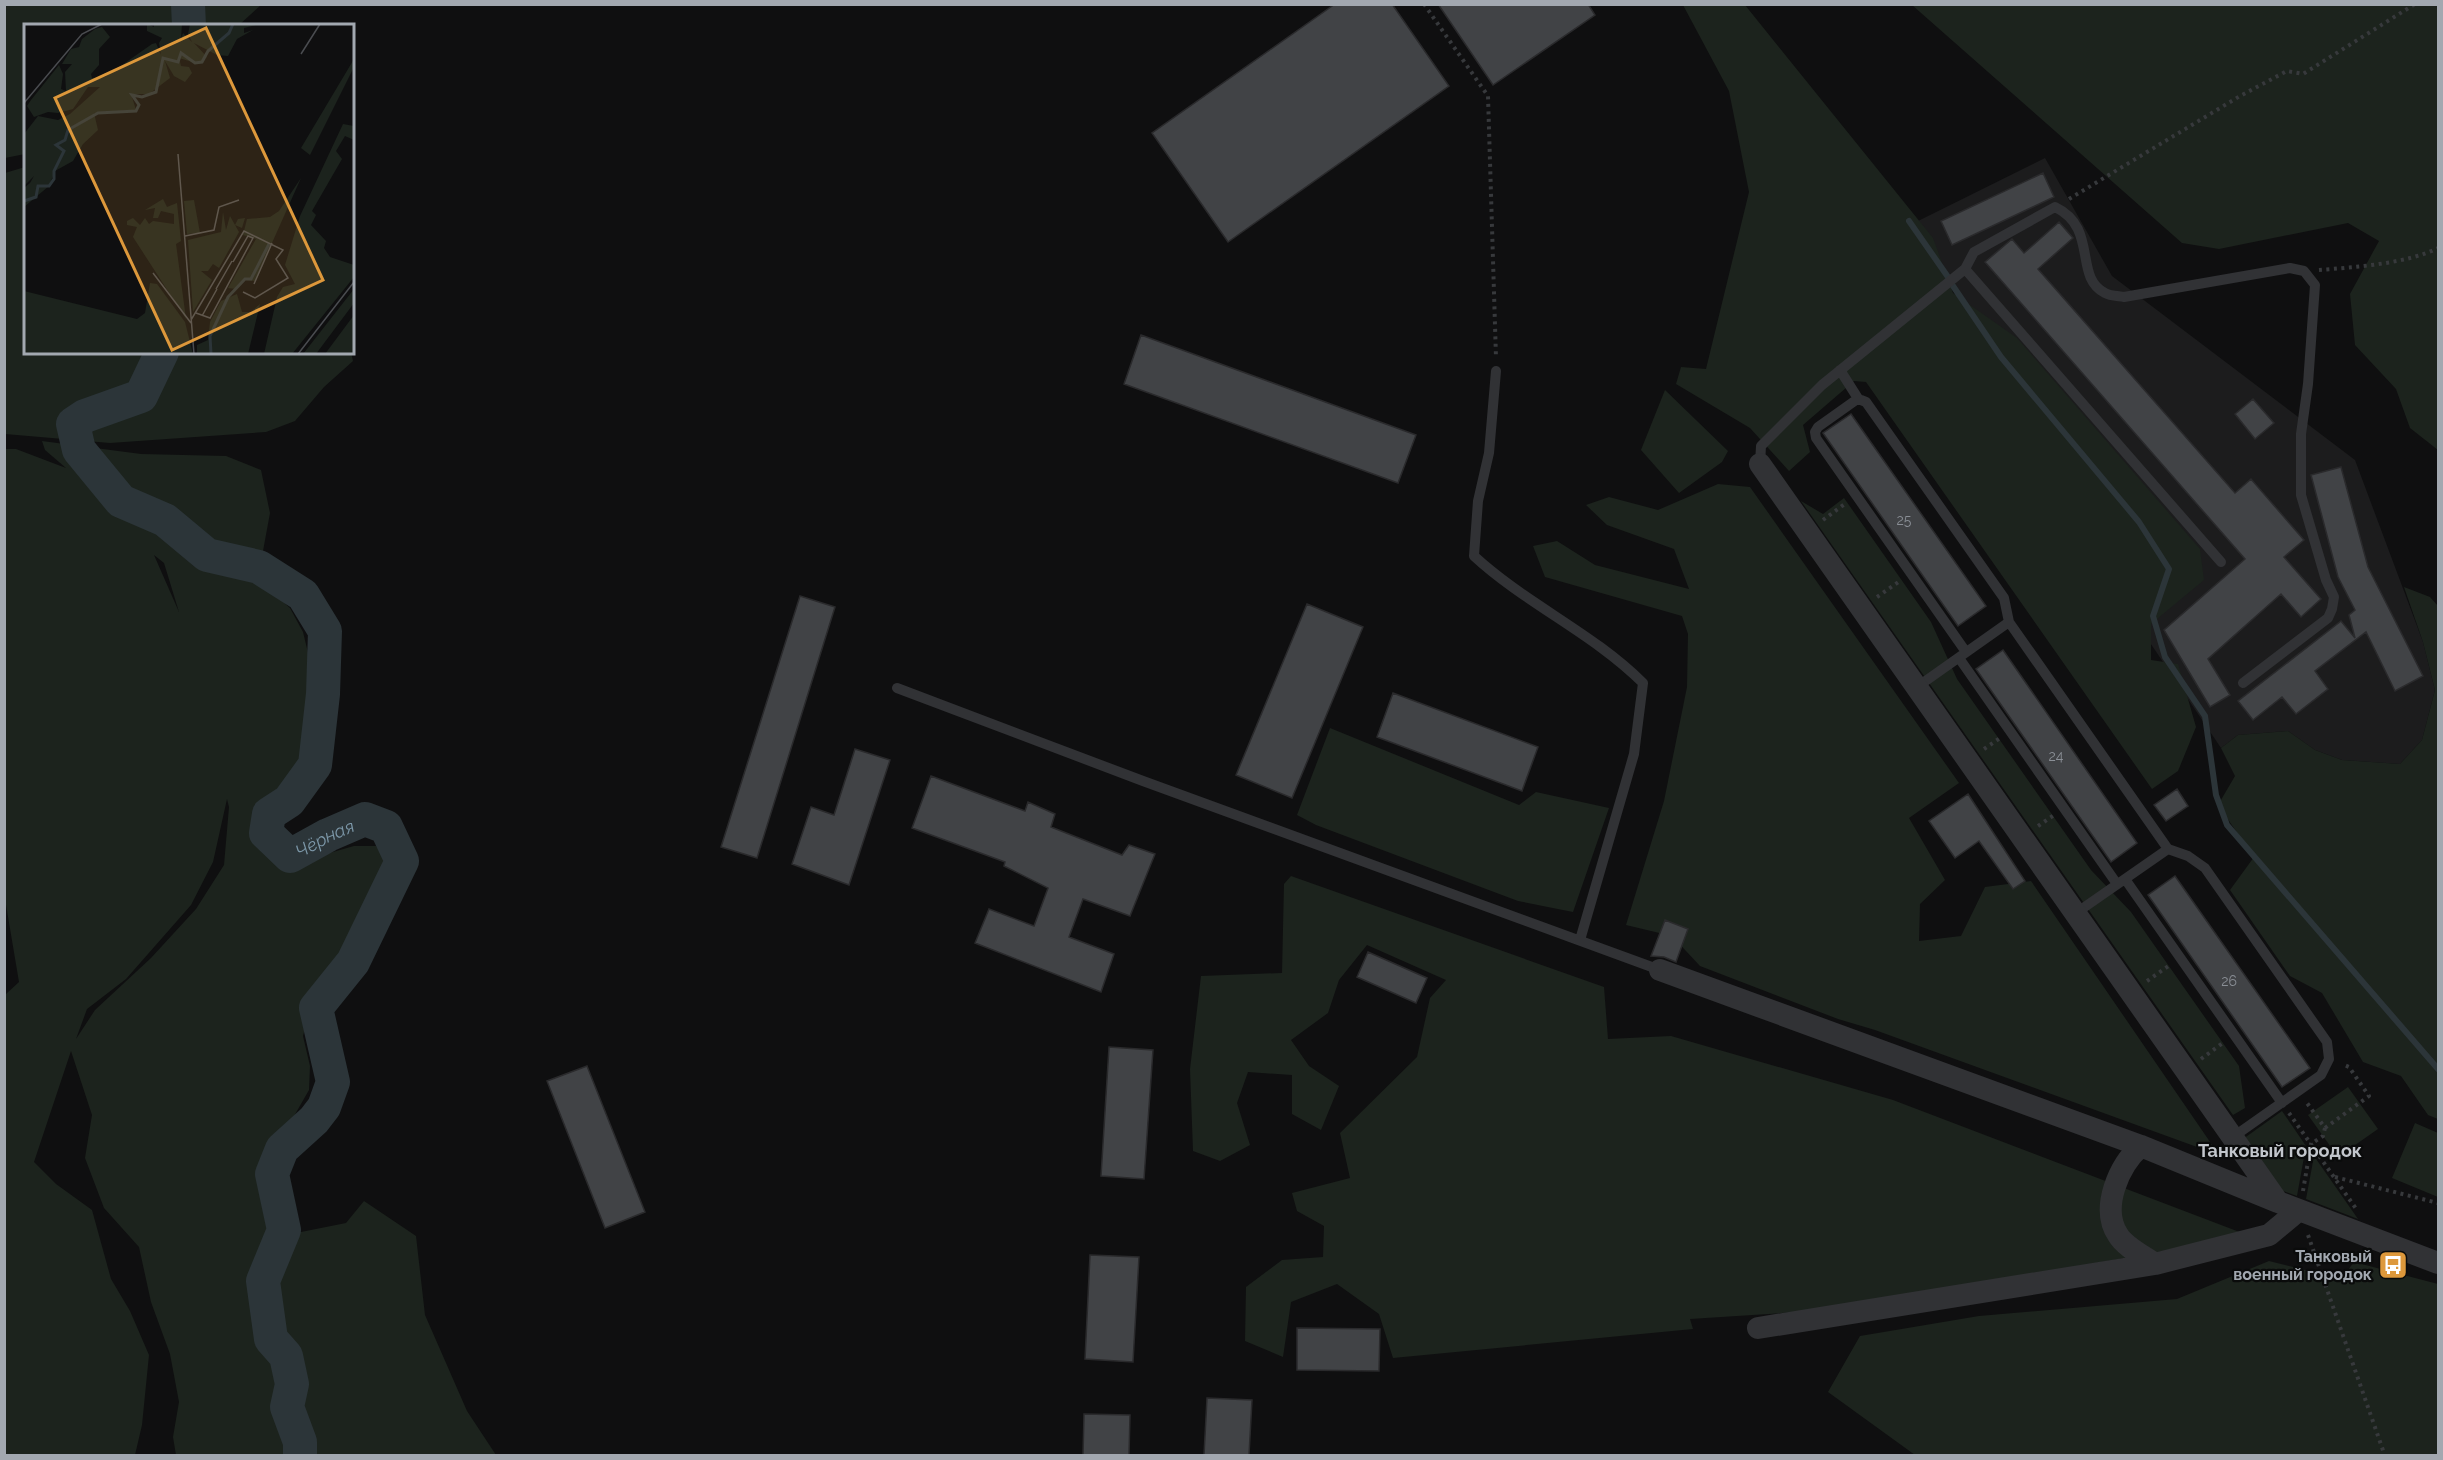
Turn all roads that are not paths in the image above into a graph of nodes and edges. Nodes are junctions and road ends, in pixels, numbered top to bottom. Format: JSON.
{"nodes":[{"id":1,"x":1965,"y":269,"type":"junction"},
{"id":2,"x":1840,"y":370,"type":"junction"},
{"id":3,"x":1496,"y":371,"type":"road end"},
{"id":4,"x":1859,"y":400,"type":"junction"},
{"id":5,"x":1760,"y":464,"type":"joint"},
{"id":6,"x":2221,"y":562,"type":"dead end"},
{"id":7,"x":2009,"y":622,"type":"junction"},
{"id":8,"x":1963,"y":655,"type":"junction"},
{"id":9,"x":2243,"y":683,"type":"dead end"},
{"id":10,"x":1917,"y":687,"type":"junction"},
{"id":11,"x":897,"y":688,"type":"dead end"},
{"id":12,"x":2168,"y":849,"type":"junction"},
{"id":13,"x":2121,"y":881,"type":"junction"},
{"id":14,"x":2076,"y":913,"type":"junction"},
{"id":15,"x":1580,"y":940,"type":"junction"},
{"id":16,"x":1660,"y":970,"type":"joint"},
{"id":17,"x":2282,"y":1102,"type":"junction"},
{"id":18,"x":2233,"y":1137,"type":"junction"},
{"id":19,"x":2141,"y":1146,"type":"junction"},
{"id":20,"x":2278,"y":1202,"type":"junction"},
{"id":21,"x":2299,"y":1210,"type":"junction"},
{"id":22,"x":2439,"y":1263,"type":"edge"},
{"id":23,"x":2155,"y":1264,"type":"junction"},
{"id":24,"x":1758,"y":1328,"type":"dead end"}],
"edges":[{"from":1,"to":2,"type":"lane"},
{"from":1,"to":6,"type":"lane"},
{"from":1,"to":9,"type":"lane"},
{"from":2,"to":4,"type":"lane"},
{"from":2,"to":5,"type":"lane"},
{"from":3,"to":15,"type":"lane"},
{"from":4,"to":7,"type":"lane"},
{"from":4,"to":8,"type":"lane"},
{"from":5,"to":10,"type":"street"},
{"from":7,"to":8,"type":"lane"},
{"from":7,"to":12,"type":"lane"},
{"from":8,"to":10,"type":"lane"},
{"from":8,"to":13,"type":"lane"},
{"from":10,"to":14,"type":"street"},
{"from":11,"to":15,"type":"lane"},
{"from":12,"to":13,"type":"lane"},
{"from":12,"to":17,"type":"lane"},
{"from":13,"to":14,"type":"lane"},
{"from":13,"to":17,"type":"lane"},
{"from":14,"to":18,"type":"street"},
{"from":15,"to":16,"type":"lane"},
{"from":16,"to":19,"type":"street"},
{"from":17,"to":18,"type":"lane"},
{"from":18,"to":20,"type":"street"},
{"from":19,"to":20,"type":"street"},
{"from":19,"to":23,"type":"street"},
{"from":20,"to":21,"type":"street"},
{"from":21,"to":22,"type":"street"},
{"from":21,"to":23,"type":"street"},
{"from":23,"to":24,"type":"street"}]}
